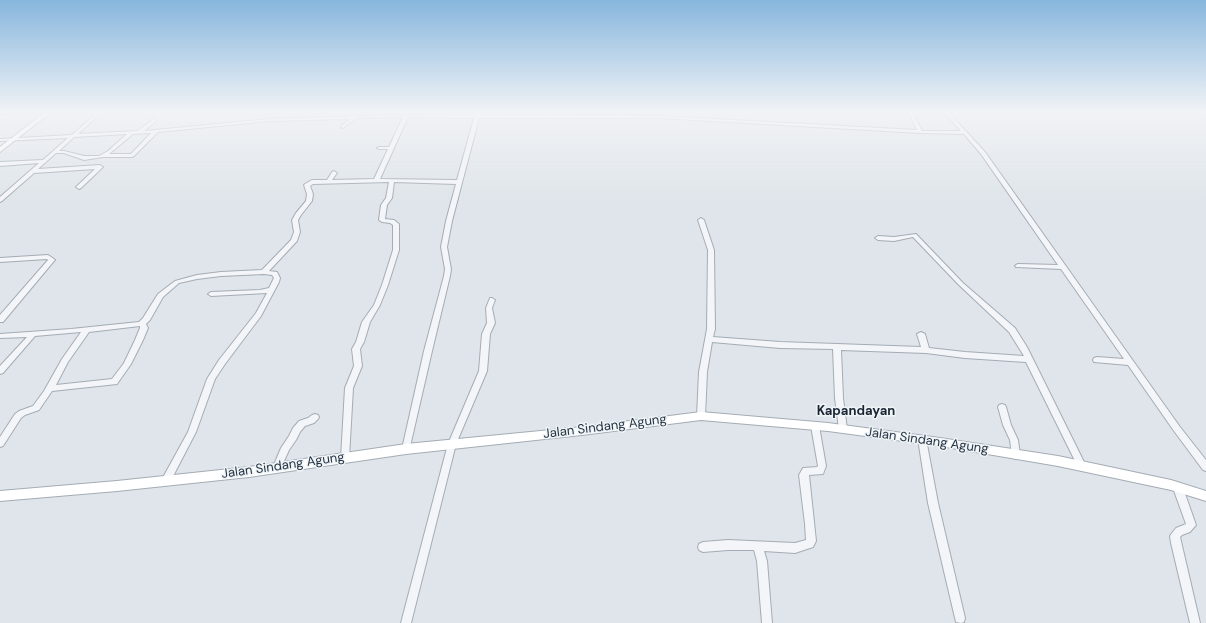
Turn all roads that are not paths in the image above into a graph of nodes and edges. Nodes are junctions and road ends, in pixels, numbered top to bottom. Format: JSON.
{"nodes":[{"id":1,"x":10,"y":142,"type":"edge"},
{"id":2,"x":66,"y":142,"type":"edge"},
{"id":3,"x":120,"y":142,"type":"edge"},
{"id":4,"x":145,"y":142,"type":"edge"},
{"id":5,"x":393,"y":142,"type":"edge"},
{"id":6,"x":470,"y":142,"type":"edge"},
{"id":7,"x":974,"y":142,"type":"edge"},
{"id":8,"x":378,"y":148,"type":"dead end"},
{"id":9,"x":390,"y":148,"type":"junction"},
{"id":10,"x":0,"y":150,"type":"edge"},
{"id":11,"x":55,"y":152,"type":"junction"},
{"id":12,"x":103,"y":156,"type":"junction"},
{"id":13,"x":45,"y":161,"type":"junction"},
{"id":14,"x":0,"y":164,"type":"edge"},
{"id":15,"x":34,"y":171,"type":"junction"},
{"id":16,"x":334,"y":173,"type":"dead end"},
{"id":17,"x":392,"y":180,"type":"junction"},
{"id":18,"x":329,"y":181,"type":"junction"},
{"id":19,"x":376,"y":181,"type":"junction"},
{"id":20,"x":459,"y":182,"type":"junction"},
{"id":21,"x":79,"y":187,"type":"dead end"},
{"id":22,"x":0,"y":200,"type":"edge"},
{"id":23,"x":701,"y":220,"type":"dead end"},
{"id":24,"x":878,"y":238,"type":"dead end"},
{"id":25,"x":0,"y":260,"type":"edge"},
{"id":26,"x":1018,"y":266,"type":"dead end"},
{"id":27,"x":1064,"y":267,"type":"junction"},
{"id":28,"x":264,"y":272,"type":"junction"},
{"id":29,"x":272,"y":290,"type":"junction"},
{"id":30,"x":211,"y":294,"type":"dead end"},
{"id":31,"x":492,"y":300,"type":"dead end"},
{"id":32,"x":0,"y":320,"type":"edge"},
{"id":33,"x":142,"y":323,"type":"junction"},
{"id":34,"x":86,"y":330,"type":"junction"},
{"id":35,"x":33,"y":334,"type":"junction"},
{"id":36,"x":921,"y":334,"type":"dead end"},
{"id":37,"x":0,"y":336,"type":"edge"},
{"id":38,"x":709,"y":339,"type":"junction"},
{"id":39,"x":837,"y":347,"type":"junction"},
{"id":40,"x":926,"y":350,"type":"junction"},
{"id":41,"x":1028,"y":359,"type":"junction"},
{"id":42,"x":1097,"y":360,"type":"dead end"},
{"id":43,"x":1130,"y":362,"type":"junction"},
{"id":44,"x":0,"y":371,"type":"edge"},
{"id":45,"x":50,"y":388,"type":"junction"},
{"id":46,"x":1002,"y":407,"type":"dead end"},
{"id":47,"x":701,"y":416,"type":"junction"},
{"id":48,"x":315,"y":417,"type":"dead end"},
{"id":49,"x":814,"y":426,"type":"junction"},
{"id":50,"x":843,"y":429,"type":"junction"},
{"id":51,"x":922,"y":439,"type":"junction"},
{"id":52,"x":0,"y":444,"type":"edge"},
{"id":53,"x":452,"y":444,"type":"junction"},
{"id":54,"x":406,"y":449,"type":"junction"},
{"id":55,"x":1016,"y":454,"type":"junction"},
{"id":56,"x":344,"y":458,"type":"junction"},
{"id":57,"x":1082,"y":466,"type":"junction"},
{"id":58,"x":1206,"y":467,"type":"edge"},
{"id":59,"x":277,"y":468,"type":"junction"},
{"id":60,"x":166,"y":481,"type":"junction"},
{"id":61,"x":1178,"y":488,"type":"junction"},
{"id":62,"x":0,"y":496,"type":"edge"},
{"id":63,"x":1206,"y":496,"type":"edge"},
{"id":64,"x":758,"y":546,"type":"junction"},
{"id":65,"x":703,"y":547,"type":"dead end"},
{"id":66,"x":960,"y":618,"type":"dead end"},
{"id":67,"x":406,"y":623,"type":"edge"},
{"id":68,"x":767,"y":623,"type":"edge"},
{"id":69,"x":1195,"y":623,"type":"edge"}],
"edges":[{"from":1,"to":10,"type":"main road"},
{"from":2,"to":11,"type":"street"},
{"from":3,"to":12,"type":"street"},
{"from":4,"to":12,"type":"street"},
{"from":5,"to":9,"type":"street"},
{"from":6,"to":20,"type":"street"},
{"from":7,"to":27,"type":"street"},
{"from":8,"to":9,"type":"street"},
{"from":9,"to":19,"type":"street"},
{"from":11,"to":12,"type":"street"},
{"from":11,"to":13,"type":"street"},
{"from":13,"to":14,"type":"street"},
{"from":13,"to":15,"type":"street"},
{"from":15,"to":21,"type":"street"},
{"from":15,"to":22,"type":"street"},
{"from":16,"to":18,"type":"street"},
{"from":17,"to":19,"type":"street"},
{"from":17,"to":20,"type":"street"},
{"from":17,"to":56,"type":"street"},
{"from":18,"to":19,"type":"street"},
{"from":18,"to":28,"type":"street"},
{"from":20,"to":54,"type":"street"},
{"from":23,"to":38,"type":"street"},
{"from":24,"to":41,"type":"street"},
{"from":25,"to":32,"type":"street"},
{"from":26,"to":27,"type":"street"},
{"from":27,"to":43,"type":"street"},
{"from":28,"to":29,"type":"street"},
{"from":28,"to":33,"type":"street"},
{"from":29,"to":30,"type":"street"},
{"from":29,"to":60,"type":"street"},
{"from":31,"to":53,"type":"street"},
{"from":33,"to":34,"type":"street"},
{"from":33,"to":45,"type":"street"},
{"from":34,"to":35,"type":"street"},
{"from":34,"to":45,"type":"street"},
{"from":35,"to":37,"type":"street"},
{"from":35,"to":44,"type":"street"},
{"from":36,"to":40,"type":"street"},
{"from":38,"to":39,"type":"street"},
{"from":38,"to":47,"type":"street"},
{"from":39,"to":40,"type":"street"},
{"from":39,"to":50,"type":"street"},
{"from":40,"to":41,"type":"street"},
{"from":41,"to":57,"type":"street"},
{"from":42,"to":43,"type":"street"},
{"from":43,"to":58,"type":"street"},
{"from":45,"to":52,"type":"street"},
{"from":46,"to":55,"type":"street"},
{"from":47,"to":49,"type":"main road","name":"Jalan Sindang Agung"},
{"from":47,"to":53,"type":"main road","name":"Jalan Sindang Agung"},
{"from":48,"to":59,"type":"street"},
{"from":49,"to":50,"type":"main road","name":"Jalan Sindang Agung"},
{"from":49,"to":64,"type":"street"},
{"from":50,"to":51,"type":"main road","name":"Jalan Sindang Agung"},
{"from":51,"to":55,"type":"main road","name":"Jalan Sindang Agung"},
{"from":51,"to":66,"type":"street"},
{"from":53,"to":54,"type":"main road","name":"Jalan Sindang Agung"},
{"from":53,"to":67,"type":"street"},
{"from":54,"to":56,"type":"main road","name":"Jalan Sindang Agung"},
{"from":55,"to":57,"type":"main road","name":"Jalan Sindang Agung"},
{"from":56,"to":59,"type":"main road","name":"Jalan Sindang Agung"},
{"from":57,"to":61,"type":"main road","name":"Jalan Sindang Agung"},
{"from":59,"to":60,"type":"main road","name":"Jalan Sindang Agung"},
{"from":60,"to":62,"type":"main road","name":"Jalan Sindang Agung"},
{"from":61,"to":63,"type":"main road","name":"Jalan Sindang Agung"},
{"from":61,"to":69,"type":"street"},
{"from":64,"to":65,"type":"street"},
{"from":64,"to":68,"type":"street"}]}
